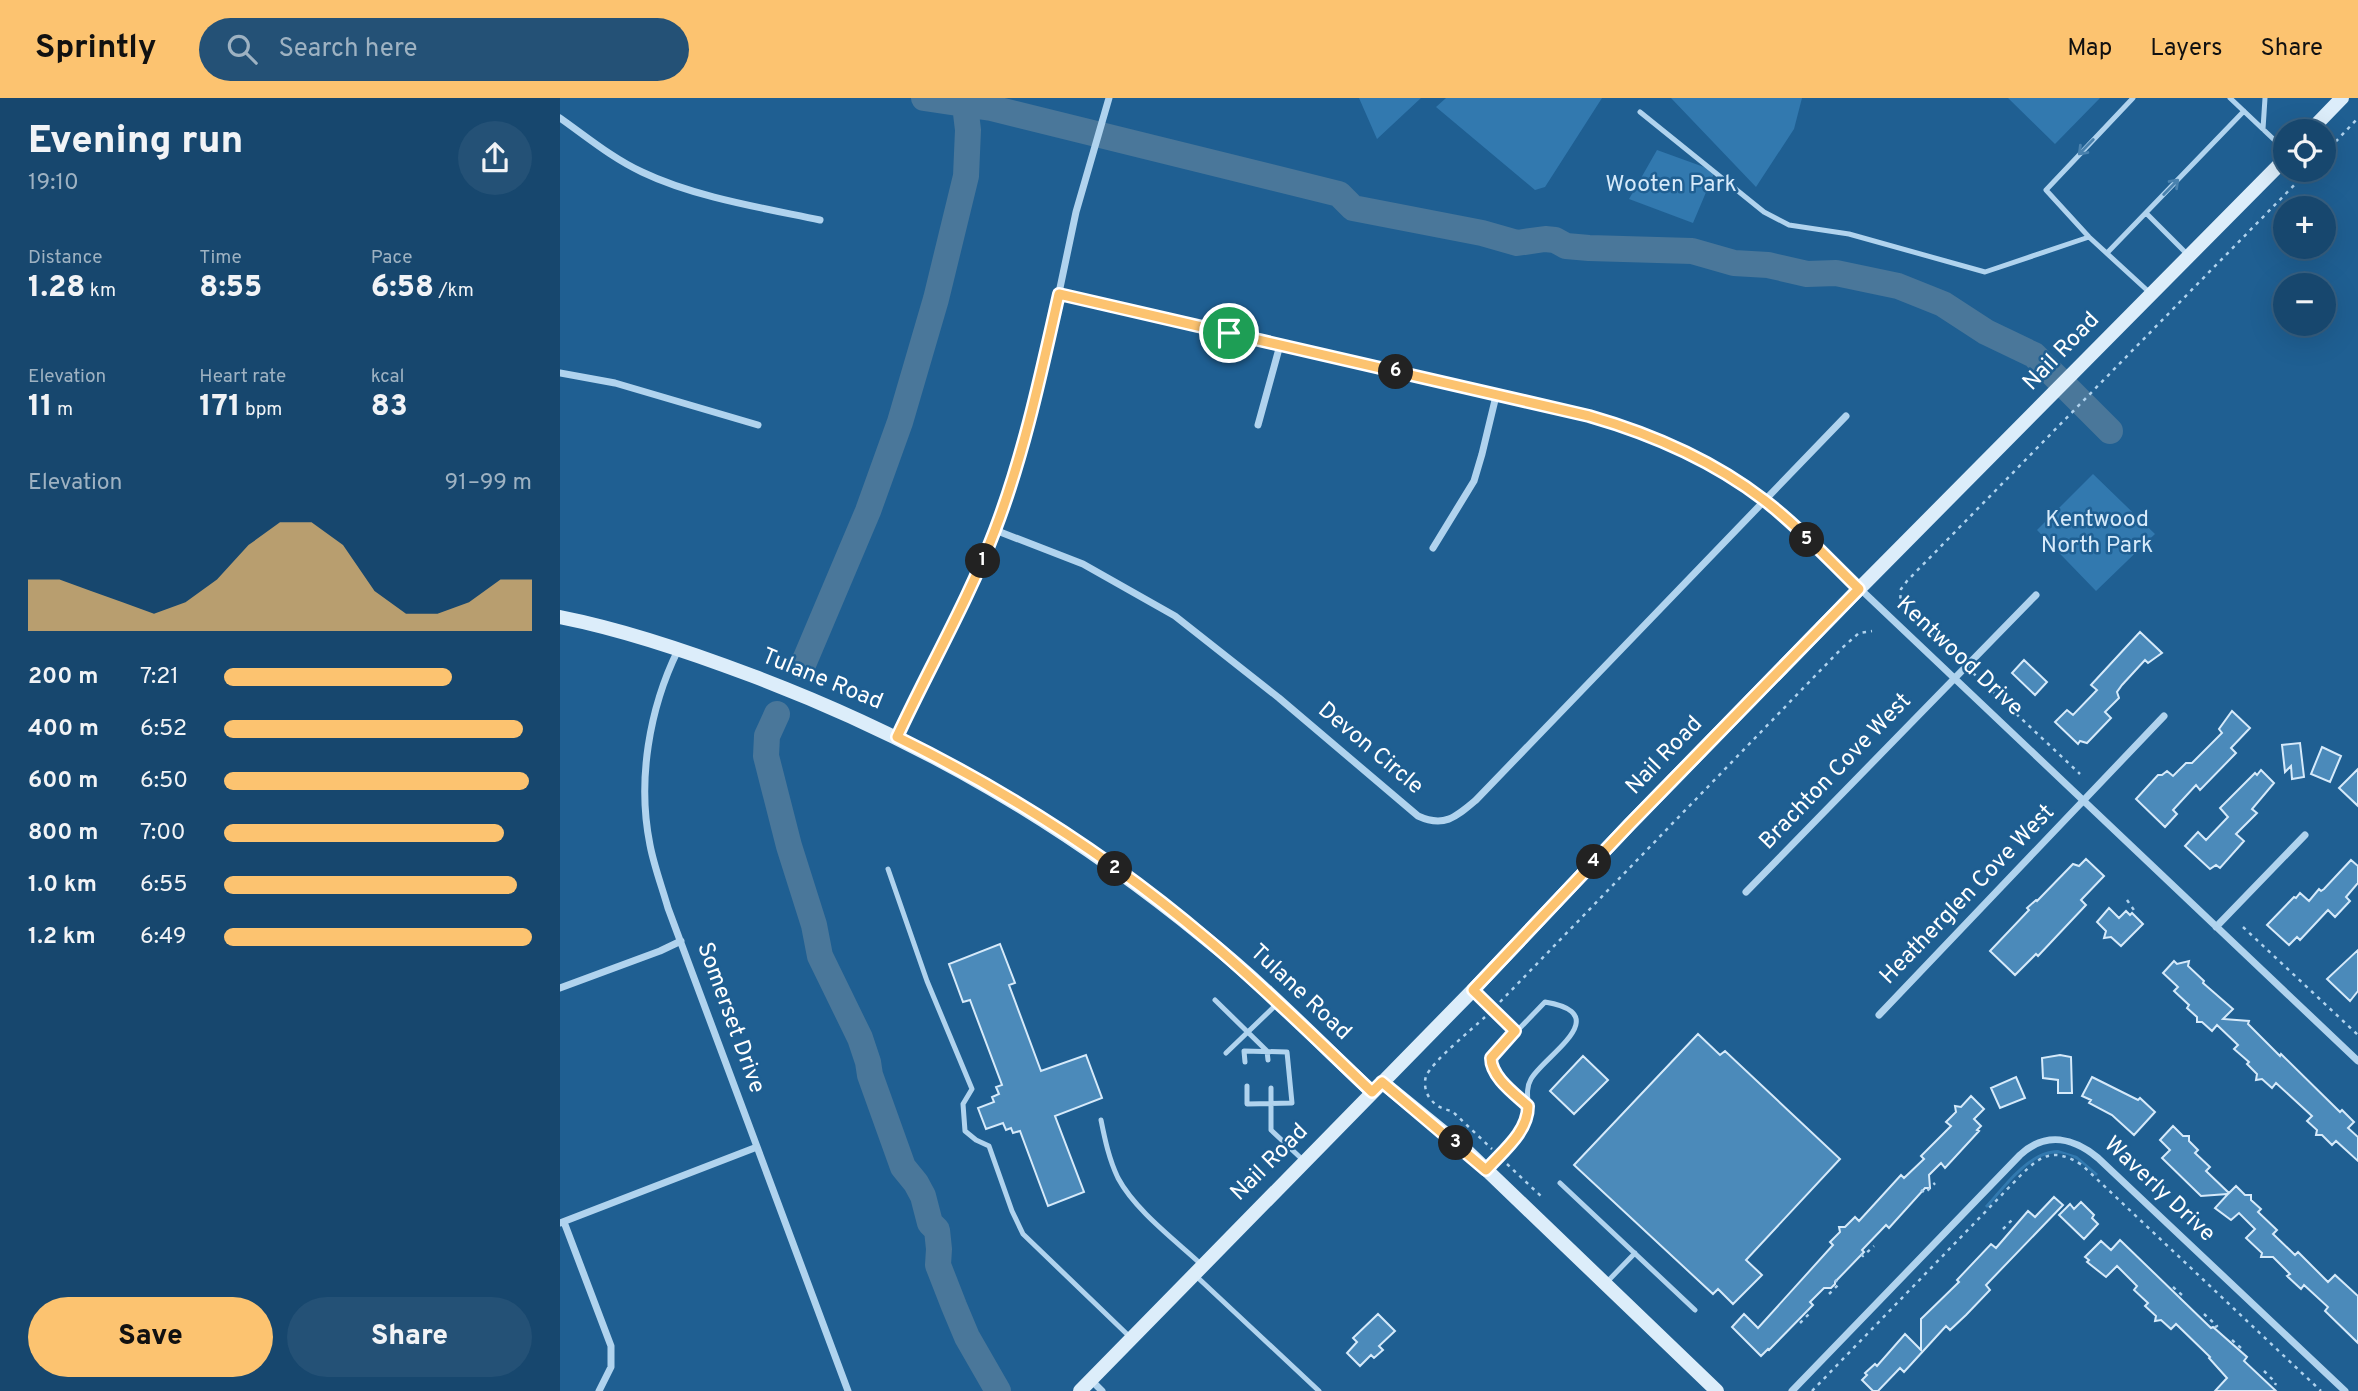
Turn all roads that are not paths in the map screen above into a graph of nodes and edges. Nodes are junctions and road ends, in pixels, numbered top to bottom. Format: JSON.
{"nodes":[{"id":1,"x":1109,"y":98,"type":"edge"},
{"id":2,"x":2133,"y":98,"type":"edge"},
{"id":3,"x":2230,"y":98,"type":"edge"},
{"id":4,"x":2265,"y":98,"type":"edge"},
{"id":5,"x":2342,"y":98,"type":"edge"},
{"id":6,"x":2244,"y":111,"type":"junction"},
{"id":7,"x":1640,"y":112,"type":"dead end"},
{"id":8,"x":560,"y":118,"type":"edge"},
{"id":9,"x":2322,"y":119,"type":"edge"},
{"id":10,"x":2263,"y":129,"type":"junction"},
{"id":11,"x":2273,"y":138,"type":"edge"},
{"id":12,"x":2273,"y":171,"type":"edge"},
{"id":13,"x":2146,"y":213,"type":"junction"},
{"id":14,"x":820,"y":220,"type":"dead end"},
{"id":15,"x":2089,"y":237,"type":"junction"},
{"id":16,"x":2106,"y":253,"type":"junction"},
{"id":17,"x":2189,"y":256,"type":"junction"},
{"id":18,"x":1059,"y":294,"type":"junction"},
{"id":19,"x":2151,"y":294,"type":"junction"},
{"id":20,"x":1280,"y":345,"type":"junction"},
{"id":21,"x":560,"y":373,"type":"edge"},
{"id":22,"x":1496,"y":396,"type":"junction"},
{"id":23,"x":1846,"y":416,"type":"dead end"},
{"id":24,"x":758,"y":425,"type":"dead end"},
{"id":25,"x":1258,"y":425,"type":"dead end"},
{"id":26,"x":1764,"y":500,"type":"junction"},
{"id":27,"x":995,"y":530,"type":"junction"},
{"id":28,"x":1433,"y":548,"type":"dead end"},
{"id":29,"x":1859,"y":589,"type":"junction"},
{"id":30,"x":2036,"y":595,"type":"dead end"},
{"id":31,"x":560,"y":617,"type":"edge"},
{"id":32,"x":678,"y":649,"type":"junction"},
{"id":33,"x":1954,"y":679,"type":"junction"},
{"id":34,"x":2164,"y":716,"type":"dead end"},
{"id":35,"x":897,"y":737,"type":"junction"},
{"id":36,"x":2084,"y":802,"type":"junction"},
{"id":37,"x":2305,"y":835,"type":"dead end"},
{"id":38,"x":888,"y":869,"type":"dead end"},
{"id":39,"x":1746,"y":892,"type":"dead end"},
{"id":40,"x":2216,"y":927,"type":"junction"},
{"id":41,"x":681,"y":942,"type":"junction"},
{"id":42,"x":560,"y":988,"type":"edge"},
{"id":43,"x":1473,"y":990,"type":"junction"},
{"id":44,"x":1215,"y":1000,"type":"dead end"},
{"id":45,"x":1278,"y":1003,"type":"junction"},
{"id":46,"x":1879,"y":1015,"type":"dead end"},
{"id":47,"x":1515,"y":1031,"type":"junction"},
{"id":48,"x":1248,"y":1032,"type":"junction"},
{"id":49,"x":2358,"y":1047,"type":"edge"},
{"id":50,"x":1267,"y":1051,"type":"junction"},
{"id":51,"x":1226,"y":1053,"type":"dead end"},
{"id":52,"x":2351,"y":1055,"type":"junction"},
{"id":53,"x":1268,"y":1060,"type":"dead end"},
{"id":54,"x":2358,"y":1061,"type":"edge"},
{"id":55,"x":1245,"y":1062,"type":"dead end"},
{"id":56,"x":1247,"y":1086,"type":"dead end"},
{"id":57,"x":1377,"y":1087,"type":"junction"},
{"id":58,"x":1271,"y":1088,"type":"dead end"},
{"id":59,"x":1272,"y":1103,"type":"junction"},
{"id":60,"x":1528,"y":1106,"type":"junction"},
{"id":61,"x":1101,"y":1120,"type":"dead end"},
{"id":62,"x":757,"y":1147,"type":"junction"},
{"id":63,"x":1304,"y":1161,"type":"junction"},
{"id":64,"x":1486,"y":1170,"type":"junction"},
{"id":65,"x":1560,"y":1183,"type":"dead end"},
{"id":66,"x":562,"y":1222,"type":"edge"},
{"id":67,"x":1634,"y":1253,"type":"junction"},
{"id":68,"x":1198,"y":1269,"type":"junction"},
{"id":69,"x":1605,"y":1284,"type":"junction"},
{"id":70,"x":1695,"y":1310,"type":"dead end"},
{"id":71,"x":1131,"y":1338,"type":"junction"},
{"id":72,"x":1086,"y":1386,"type":"edge"},
{"id":73,"x":599,"y":1391,"type":"edge"},
{"id":74,"x":848,"y":1391,"type":"edge"},
{"id":75,"x":1102,"y":1391,"type":"edge"},
{"id":76,"x":1319,"y":1391,"type":"edge"},
{"id":77,"x":1717,"y":1391,"type":"edge"},
{"id":78,"x":1792,"y":1391,"type":"edge"},
{"id":79,"x":2345,"y":1391,"type":"edge"}],
"edges":[{"from":1,"to":18,"type":"street"},
{"from":2,"to":15,"type":"lane","one_way":true},
{"from":3,"to":6,"type":"lane"},
{"from":4,"to":10,"type":"lane"},
{"from":5,"to":9,"type":"street"},
{"from":6,"to":10,"type":"lane"},
{"from":13,"to":6,"type":"lane","one_way":true},
{"from":7,"to":15,"type":"lane"},
{"from":8,"to":14,"type":"street"},
{"from":10,"to":11,"type":"lane"},
{"from":12,"to":17,"type":"street","name":"Nail Road"},
{"from":13,"to":16,"type":"lane"},
{"from":13,"to":17,"type":"lane"},
{"from":15,"to":16,"type":"lane"},
{"from":16,"to":19,"type":"lane"},
{"from":17,"to":19,"type":"street","name":"Nail Road"},
{"from":18,"to":20,"type":"street","name":"Kentwood Drive"},
{"from":18,"to":27,"type":"street"},
{"from":19,"to":29,"type":"street","name":"Nail Road"},
{"from":20,"to":22,"type":"street","name":"Kentwood Drive"},
{"from":20,"to":25,"type":"street"},
{"from":21,"to":24,"type":"street"},
{"from":22,"to":26,"type":"street","name":"Kentwood Drive"},
{"from":22,"to":28,"type":"street"},
{"from":23,"to":26,"type":"street","name":"Devon Circle"},
{"from":26,"to":27,"type":"street","name":"Devon Circle"},
{"from":26,"to":29,"type":"street","name":"Kentwood Drive"},
{"from":27,"to":35,"type":"street"},
{"from":29,"to":33,"type":"street","name":"Kentwood Drive"},
{"from":29,"to":43,"type":"street","name":"Nail Road"},
{"from":30,"to":33,"type":"street","name":"Brachton Cove West"},
{"from":31,"to":32,"type":"street","name":"Tulane Road"},
{"from":32,"to":35,"type":"street","name":"Tulane Road"},
{"from":32,"to":41,"type":"street","name":"Somerset Drive"},
{"from":33,"to":36,"type":"street","name":"Kentwood Drive"},
{"from":33,"to":39,"type":"street","name":"Brachton Cove West"},
{"from":34,"to":36,"type":"street","name":"Heatherglen Cove West"},
{"from":35,"to":45,"type":"street","name":"Tulane Road"},
{"from":36,"to":40,"type":"street","name":"Kentwood Drive"},
{"from":36,"to":46,"type":"street","name":"Heatherglen Cove West"},
{"from":37,"to":40,"type":"street"},
{"from":38,"to":71,"type":"lane"},
{"from":40,"to":52,"type":"street","name":"Kentwood Drive"},
{"from":41,"to":42,"type":"street"},
{"from":41,"to":62,"type":"street","name":"Somerset Drive"},
{"from":43,"to":47,"type":"lane"},
{"from":43,"to":57,"type":"street","name":"Nail Road"},
{"from":44,"to":48,"type":"lane"},
{"from":45,"to":48,"type":"lane"},
{"from":45,"to":57,"type":"street","name":"Tulane Road"},
{"from":47,"to":60,"type":"lane"},
{"from":47,"to":60,"type":"lane"},
{"from":48,"to":50,"type":"lane"},
{"from":48,"to":51,"type":"lane"},
{"from":49,"to":52,"type":"street"},
{"from":50,"to":53,"type":"lane"},
{"from":50,"to":55,"type":"lane"},
{"from":50,"to":59,"type":"lane"},
{"from":52,"to":54,"type":"street","name":"Kentwood Drive"},
{"from":56,"to":59,"type":"lane"},
{"from":57,"to":63,"type":"street","name":"Nail Road"},
{"from":57,"to":64,"type":"street","name":"Tulane Road"},
{"from":58,"to":59,"type":"lane"},
{"from":59,"to":63,"type":"lane"},
{"from":60,"to":64,"type":"lane"},
{"from":61,"to":68,"type":"lane"},
{"from":62,"to":66,"type":"street"},
{"from":62,"to":74,"type":"street","name":"Somerset Drive"},
{"from":63,"to":68,"type":"street","name":"Nail Road"},
{"from":64,"to":69,"type":"street","name":"Tulane Road"},
{"from":65,"to":67,"type":"lane"},
{"from":66,"to":73,"type":"street"},
{"from":67,"to":69,"type":"lane"},
{"from":67,"to":70,"type":"lane"},
{"from":68,"to":71,"type":"street","name":"Nail Road"},
{"from":68,"to":76,"type":"lane"},
{"from":69,"to":77,"type":"street","name":"Tulane Road"},
{"from":71,"to":72,"type":"street","name":"Nail Road"},
{"from":72,"to":75,"type":"street"},
{"from":78,"to":79,"type":"street","name":"Waverly Drive"}]}
